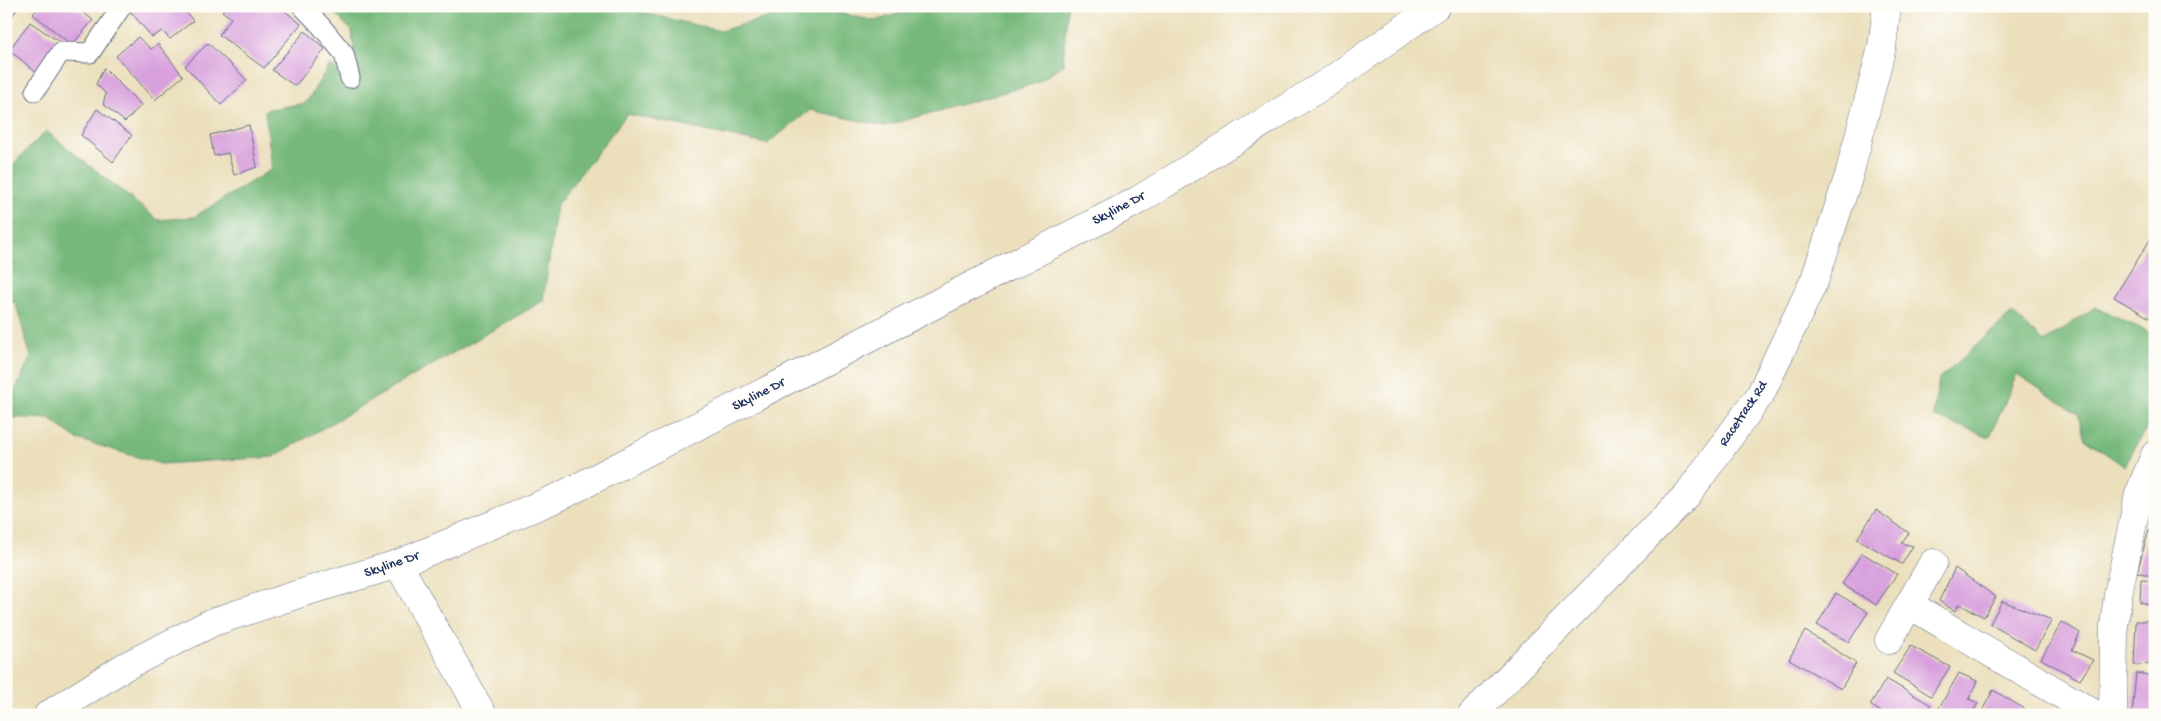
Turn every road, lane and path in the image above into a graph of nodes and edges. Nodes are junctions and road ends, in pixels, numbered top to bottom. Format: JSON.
{"nodes":[{"id":1,"x":122,"y":6,"type":"edge"},
{"id":2,"x":302,"y":6,"type":"edge"},
{"id":3,"x":1436,"y":6,"type":"edge"},
{"id":4,"x":1887,"y":6,"type":"edge"},
{"id":5,"x":350,"y":78,"type":"dead end"},
{"id":6,"x":35,"y":91,"type":"dead end"},
{"id":7,"x":2155,"y":455,"type":"edge"},
{"id":8,"x":1933,"y":563,"type":"dead end"},
{"id":9,"x":398,"y":564,"type":"junction"},
{"id":10,"x":1910,"y":605,"type":"junction"},
{"id":11,"x":1889,"y":640,"type":"dead end"},
{"id":12,"x":48,"y":715,"type":"edge"},
{"id":13,"x":484,"y":715,"type":"edge"},
{"id":14,"x":1472,"y":715,"type":"edge"},
{"id":15,"x":2096,"y":715,"type":"edge"},
{"id":16,"x":2113,"y":715,"type":"edge"}],
"edges":[{"from":1,"to":6,"type":"lane"},
{"from":2,"to":5,"type":"lane"},
{"from":3,"to":9,"type":"street","name":"Skyline Dr"},
{"from":4,"to":14,"type":"street","name":"Racetrack Rd"},
{"from":7,"to":16,"type":"street"},
{"from":8,"to":10,"type":"street"},
{"from":9,"to":12,"type":"street","name":"Skyline Dr"},
{"from":9,"to":13,"type":"street"},
{"from":10,"to":11,"type":"street"},
{"from":10,"to":15,"type":"street"}]}
